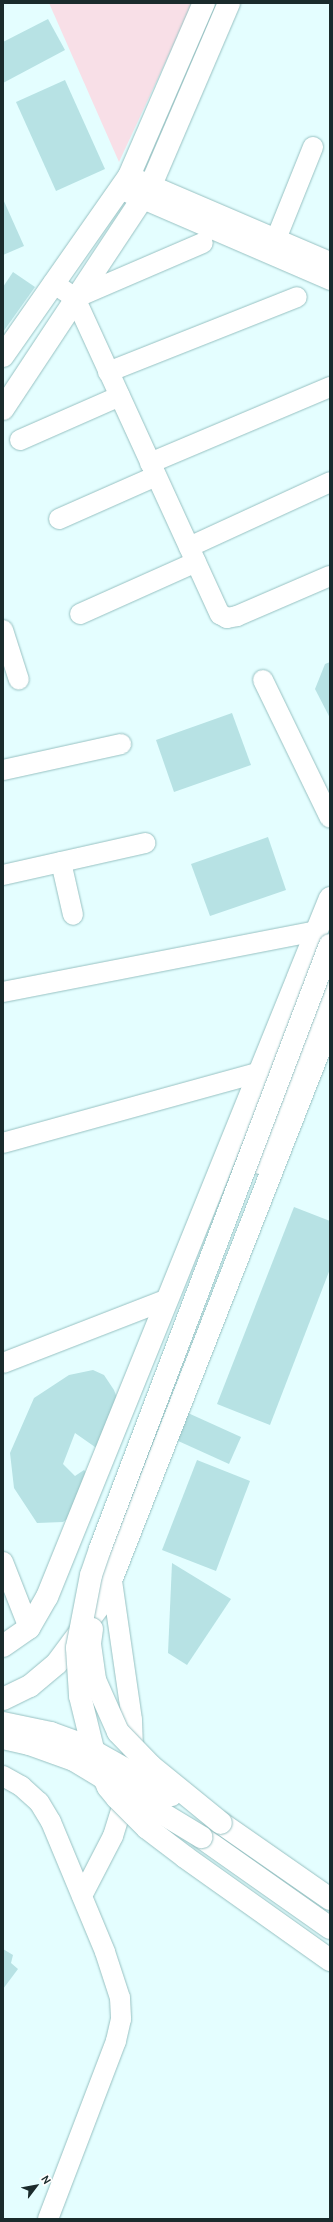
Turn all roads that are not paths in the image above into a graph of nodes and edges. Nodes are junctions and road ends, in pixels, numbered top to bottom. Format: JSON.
{"nodes":[{"id":1,"x":204,"y":3,"type":"edge"},
{"id":2,"x":229,"y":3,"type":"edge"},
{"id":3,"x":313,"y":147,"type":"dead end"},
{"id":4,"x":124,"y":182,"type":"junction"},
{"id":5,"x":147,"y":192,"type":"junction"},
{"id":6,"x":203,"y":243,"type":"dead end"},
{"id":7,"x":273,"y":245,"type":"junction"},
{"id":8,"x":330,"y":262,"type":"edge"},
{"id":9,"x":330,"y":280,"type":"edge"},
{"id":10,"x":53,"y":283,"type":"junction"},
{"id":11,"x":297,"y":297,"type":"dead end"},
{"id":12,"x":75,"y":298,"type":"junction"},
{"id":13,"x":3,"y":356,"type":"edge"},
{"id":14,"x":108,"y":372,"type":"junction"},
{"id":15,"x":330,"y":387,"type":"edge"},
{"id":16,"x":120,"y":396,"type":"junction"},
{"id":17,"x":3,"y":408,"type":"edge"},
{"id":18,"x":20,"y":440,"type":"dead end"},
{"id":19,"x":153,"y":469,"type":"junction"},
{"id":20,"x":330,"y":482,"type":"edge"},
{"id":21,"x":59,"y":519,"type":"dead end"},
{"id":22,"x":193,"y":555,"type":"junction"},
{"id":23,"x":330,"y":576,"type":"edge"},
{"id":24,"x":80,"y":614,"type":"dead end"},
{"id":25,"x":3,"y":630,"type":"edge"},
{"id":26,"x":19,"y":680,"type":"dead end"},
{"id":27,"x":263,"y":680,"type":"dead end"},
{"id":28,"x":121,"y":744,"type":"dead end"},
{"id":29,"x":3,"y":770,"type":"edge"},
{"id":30,"x":330,"y":818,"type":"edge"},
{"id":31,"x":145,"y":843,"type":"dead end"},
{"id":32,"x":61,"y":862,"type":"junction"},
{"id":33,"x":3,"y":874,"type":"edge"},
{"id":34,"x":330,"y":898,"type":"edge"},
{"id":35,"x":73,"y":915,"type":"dead end"},
{"id":36,"x":323,"y":938,"type":"edge"},
{"id":37,"x":330,"y":982,"type":"edge"},
{"id":38,"x":3,"y":992,"type":"edge"},
{"id":39,"x":330,"y":1023,"type":"edge"},
{"id":40,"x":260,"y":1072,"type":"junction"},
{"id":41,"x":3,"y":1143,"type":"edge"},
{"id":42,"x":168,"y":1299,"type":"junction"},
{"id":43,"x":3,"y":1363,"type":"edge"},
{"id":44,"x":3,"y":1563,"type":"edge"},
{"id":45,"x":112,"y":1581,"type":"junction"},
{"id":46,"x":29,"y":1628,"type":"junction"},
{"id":47,"x":3,"y":1646,"type":"edge"},
{"id":48,"x":3,"y":1699,"type":"edge"},
{"id":49,"x":3,"y":1723,"type":"edge"},
{"id":50,"x":3,"y":1738,"type":"edge"},
{"id":51,"x":3,"y":1776,"type":"edge"},
{"id":52,"x":221,"y":1823,"type":"junction"},
{"id":53,"x":82,"y":1896,"type":"junction"},
{"id":54,"x":330,"y":1899,"type":"edge"},
{"id":55,"x":330,"y":1928,"type":"edge"},
{"id":56,"x":330,"y":1960,"type":"edge"},
{"id":57,"x":48,"y":2219,"type":"edge"}],
"edges":[{"from":1,"to":4,"type":"main road"},
{"from":2,"to":5,"type":"main road"},
{"from":3,"to":7,"type":"street"},
{"from":4,"to":5,"type":"street"},
{"from":4,"to":10,"type":"main road"},
{"from":5,"to":7,"type":"street"},
{"from":5,"to":12,"type":"main road"},
{"from":6,"to":12,"type":"street"},
{"from":7,"to":8,"type":"street"},
{"from":7,"to":9,"type":"street"},
{"from":10,"to":12,"type":"street"},
{"from":10,"to":13,"type":"main road"},
{"from":11,"to":14,"type":"street"},
{"from":12,"to":14,"type":"street"},
{"from":12,"to":17,"type":"main road"},
{"from":14,"to":16,"type":"street"},
{"from":15,"to":19,"type":"street"},
{"from":16,"to":18,"type":"street"},
{"from":16,"to":19,"type":"street"},
{"from":19,"to":21,"type":"street"},
{"from":19,"to":22,"type":"street"},
{"from":20,"to":22,"type":"street"},
{"from":22,"to":23,"type":"street"},
{"from":22,"to":24,"type":"street"},
{"from":25,"to":26,"type":"street"},
{"from":27,"to":30,"type":"street"},
{"from":28,"to":29,"type":"street"},
{"from":31,"to":32,"type":"street"},
{"from":32,"to":33,"type":"street"},
{"from":32,"to":35,"type":"street"},
{"from":34,"to":36,"type":"main road"},
{"from":36,"to":38,"type":"street"},
{"from":36,"to":40,"type":"main road"},
{"from":36,"to":56,"type":"main road","bridge":true},
{"from":37,"to":52,"type":"main road","bridge":true},
{"from":39,"to":45,"type":"main road"},
{"from":40,"to":41,"type":"street"},
{"from":40,"to":42,"type":"main road"},
{"from":42,"to":43,"type":"street"},
{"from":42,"to":46,"type":"main road"},
{"from":44,"to":46,"type":"street"},
{"from":45,"to":48,"type":"main road"},
{"from":45,"to":53,"type":"street"},
{"from":46,"to":47,"type":"main road"},
{"from":49,"to":52,"type":"main road","bridge":true},
{"from":50,"to":55,"type":"main road","bridge":true},
{"from":51,"to":53,"type":"street"},
{"from":52,"to":54,"type":"main road"},
{"from":53,"to":57,"type":"street"}]}
